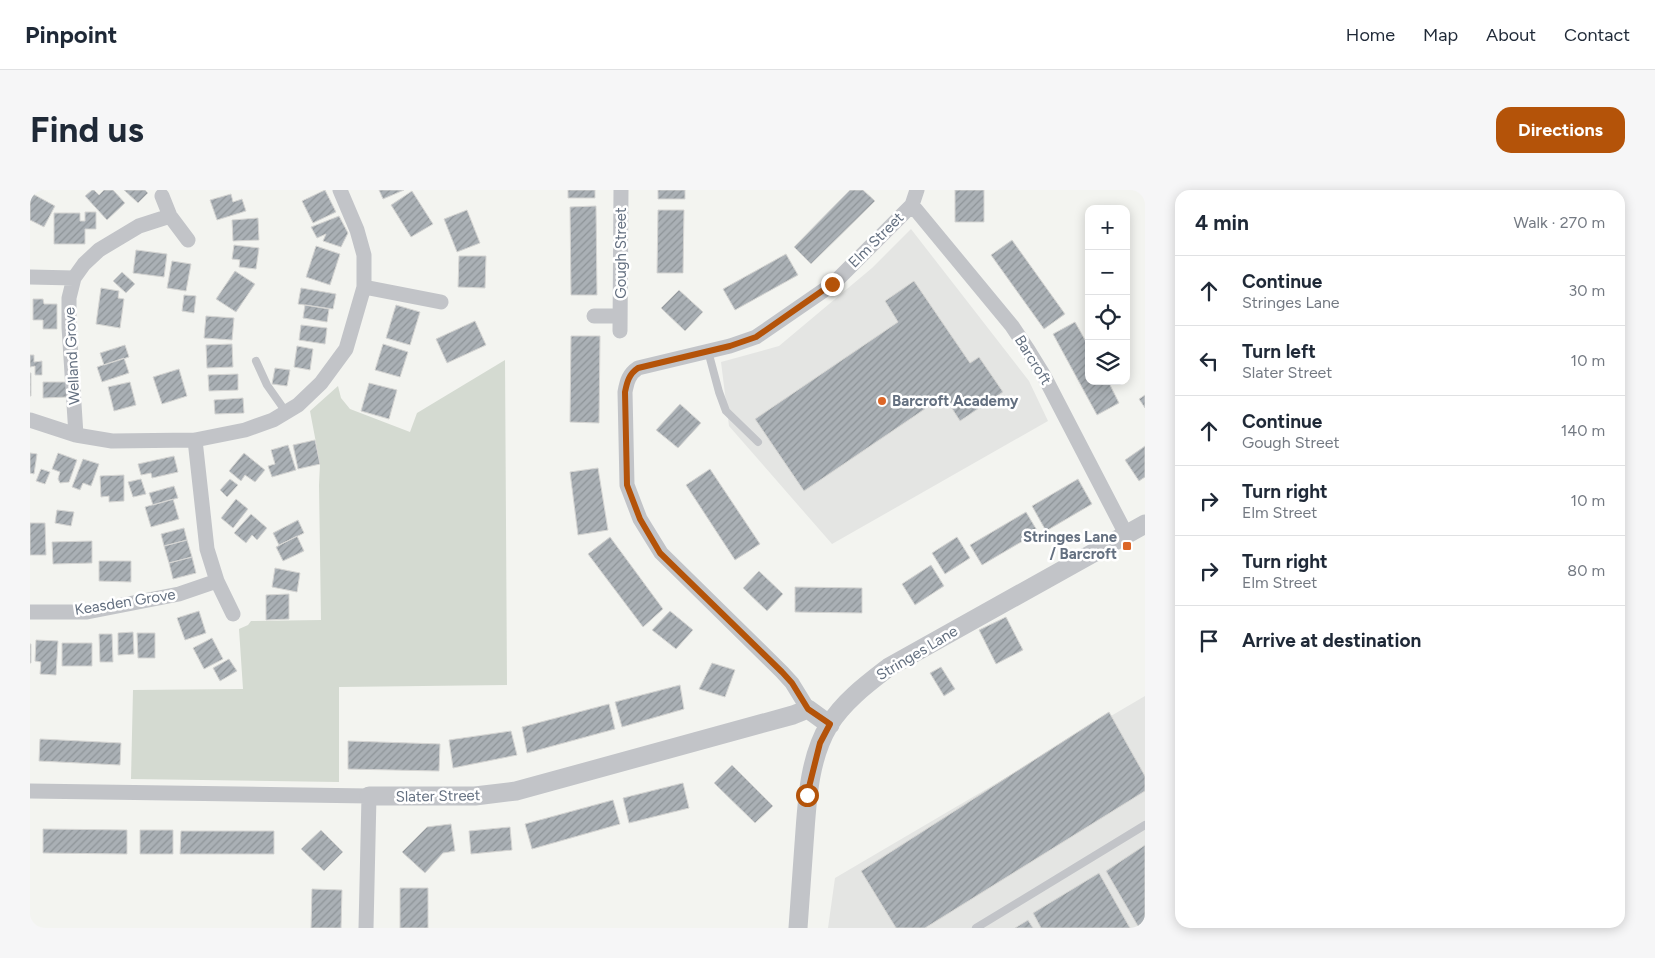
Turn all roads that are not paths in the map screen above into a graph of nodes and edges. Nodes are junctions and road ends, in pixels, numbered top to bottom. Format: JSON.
{"nodes":[{"id":1,"x":340,"y":190,"type":"edge"},
{"id":2,"x":621,"y":190,"type":"edge"},
{"id":3,"x":917,"y":190,"type":"edge"},
{"id":4,"x":162,"y":196,"type":"dead end"},
{"id":5,"x":912,"y":205,"type":"junction"},
{"id":6,"x":170,"y":216,"type":"junction"},
{"id":7,"x":188,"y":240,"type":"dead end"},
{"id":8,"x":30,"y":277,"type":"edge"},
{"id":9,"x":74,"y":278,"type":"junction"},
{"id":10,"x":364,"y":287,"type":"junction"},
{"id":11,"x":441,"y":302,"type":"dead end"},
{"id":12,"x":594,"y":316,"type":"dead end"},
{"id":13,"x":708,"y":351,"type":"junction"},
{"id":14,"x":256,"y":361,"type":"dead end"},
{"id":15,"x":286,"y":412,"type":"junction"},
{"id":16,"x":30,"y":420,"type":"edge"},
{"id":17,"x":76,"y":435,"type":"junction"},
{"id":18,"x":194,"y":440,"type":"junction"},
{"id":19,"x":758,"y":442,"type":"dead end"},
{"id":20,"x":1145,"y":524,"type":"edge"},
{"id":21,"x":1126,"y":534,"type":"junction"},
{"id":22,"x":218,"y":581,"type":"junction"},
{"id":23,"x":30,"y":612,"type":"edge"},
{"id":24,"x":233,"y":614,"type":"dead end"},
{"id":25,"x":808,"y":709,"type":"junction"},
{"id":26,"x":830,"y":724,"type":"junction"},
{"id":27,"x":30,"y":791,"type":"edge"},
{"id":28,"x":369,"y":796,"type":"junction"},
{"id":29,"x":1145,"y":825,"type":"edge"},
{"id":30,"x":366,"y":928,"type":"edge"},
{"id":31,"x":798,"y":928,"type":"edge"},
{"id":32,"x":976,"y":928,"type":"edge"}],
"edges":[{"from":1,"to":10,"type":"street"},
{"from":2,"to":12,"type":"street","name":"Gough Street"},
{"from":3,"to":5,"type":"street","name":"Elm Street"},
{"from":4,"to":6,"type":"street"},
{"from":5,"to":13,"type":"street","name":"Elm Street"},
{"from":5,"to":21,"type":"street","name":"Barcroft"},
{"from":6,"to":7,"type":"street"},
{"from":6,"to":9,"type":"street","name":"Welland Grove"},
{"from":8,"to":9,"type":"street"},
{"from":9,"to":17,"type":"street","name":"Welland Grove"},
{"from":10,"to":11,"type":"street"},
{"from":10,"to":15,"type":"street"},
{"from":13,"to":19,"type":"lane"},
{"from":13,"to":25,"type":"street","name":"Elm Street"},
{"from":14,"to":15,"type":"lane"},
{"from":15,"to":18,"type":"street"},
{"from":16,"to":17,"type":"street"},
{"from":17,"to":18,"type":"street"},
{"from":18,"to":22,"type":"street"},
{"from":20,"to":21,"type":"street","name":"Stringes Lane"},
{"from":21,"to":26,"type":"street","name":"Stringes Lane"},
{"from":22,"to":23,"type":"street","name":"Keasden Grove"},
{"from":22,"to":24,"type":"street"},
{"from":25,"to":26,"type":"street"},
{"from":25,"to":28,"type":"street","name":"Slater Street"},
{"from":26,"to":31,"type":"street","name":"Stringes Lane"},
{"from":27,"to":28,"type":"street","name":"Slater Street"},
{"from":28,"to":30,"type":"street"},
{"from":29,"to":32,"type":"lane"}]}
